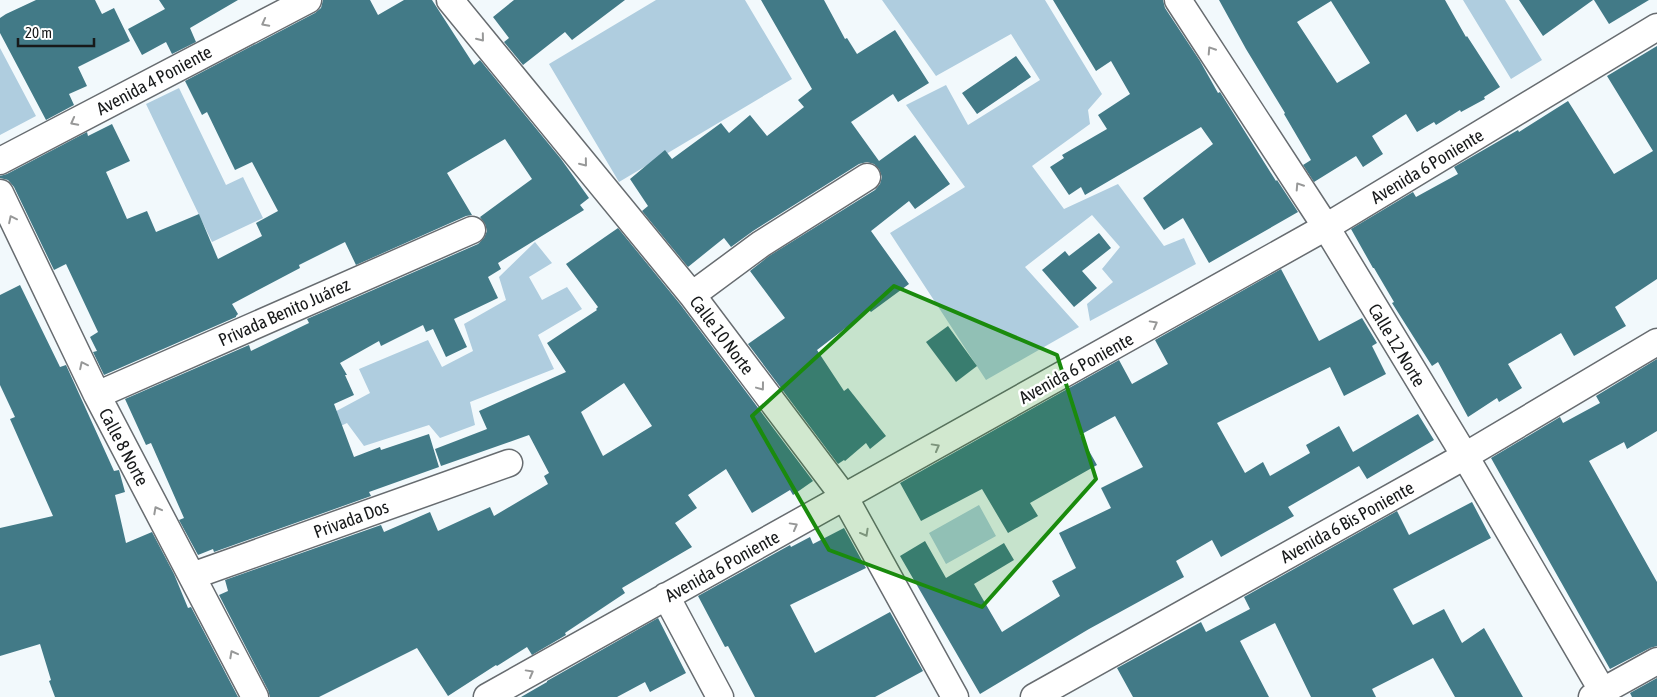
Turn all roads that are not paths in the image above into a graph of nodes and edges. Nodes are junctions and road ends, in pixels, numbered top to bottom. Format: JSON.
{"nodes":[{"id":1,"x":308,"y":0,"type":"edge"},
{"id":2,"x":450,"y":0,"type":"edge"},
{"id":3,"x":1178,"y":0,"type":"edge"},
{"id":4,"x":1657,"y":27,"type":"edge"},
{"id":5,"x":0,"y":161,"type":"edge"},
{"id":6,"x":867,"y":177,"type":"dead end"},
{"id":7,"x":0,"y":193,"type":"edge"},
{"id":8,"x":1326,"y":227,"type":"junction"},
{"id":9,"x":472,"y":230,"type":"dead end"},
{"id":10,"x":692,"y":295,"type":"junction"},
{"id":11,"x":1657,"y":342,"type":"edge"},
{"id":12,"x":97,"y":395,"type":"junction"},
{"id":13,"x":1465,"y":456,"type":"junction"},
{"id":14,"x":509,"y":463,"type":"dead end"},
{"id":15,"x":845,"y":498,"type":"junction"},
{"id":16,"x":192,"y":576,"type":"junction"},
{"id":17,"x":666,"y":596,"type":"junction"},
{"id":18,"x":1657,"y":661,"type":"edge"},
{"id":19,"x":1600,"y":695,"type":"edge"},
{"id":20,"x":255,"y":697,"type":"edge"},
{"id":21,"x":487,"y":697,"type":"edge"},
{"id":22,"x":720,"y":697,"type":"edge"},
{"id":23,"x":955,"y":697,"type":"edge"},
{"id":24,"x":1034,"y":697,"type":"edge"}],
"edges":[{"from":1,"to":5,"type":"street","name":"Avenida 4 Poniente","one_way":true},
{"from":2,"to":10,"type":"street","name":"Calle 10 Norte","one_way":true},
{"from":8,"to":3,"type":"street","name":"Calle 12 Norte","one_way":true},
{"from":4,"to":8,"type":"street","name":"Avenida 6 Poniente"},
{"from":6,"to":10,"type":"street"},
{"from":12,"to":7,"type":"street","name":"Calle 8 Norte","one_way":true},
{"from":8,"to":13,"type":"street","name":"Calle 12 Norte"},
{"from":15,"to":8,"type":"street","name":"Avenida 6 Poniente","one_way":true},
{"from":9,"to":12,"type":"street","name":"Privada Benito Juárez"},
{"from":10,"to":15,"type":"street","name":"Calle 10 Norte","one_way":true},
{"from":11,"to":13,"type":"street","name":"Avenida 6 Bis Poniente"},
{"from":16,"to":12,"type":"street","name":"Calle 8 Norte","one_way":true},
{"from":13,"to":19,"type":"street","name":"Calle 12 Norte"},
{"from":13,"to":24,"type":"street","name":"Avenida 6 Bis Poniente"},
{"from":14,"to":16,"type":"street","name":"Privada Dos"},
{"from":17,"to":15,"type":"street","name":"Avenida 6 Poniente","one_way":true},
{"from":15,"to":23,"type":"street","name":"Calle 10 Norte","one_way":true},
{"from":20,"to":16,"type":"street","name":"Calle 8 Norte","one_way":true},
{"from":21,"to":17,"type":"street","name":"Avenida 6 Poniente","one_way":true},
{"from":17,"to":22,"type":"street"},
{"from":18,"to":19,"type":"street"}]}
